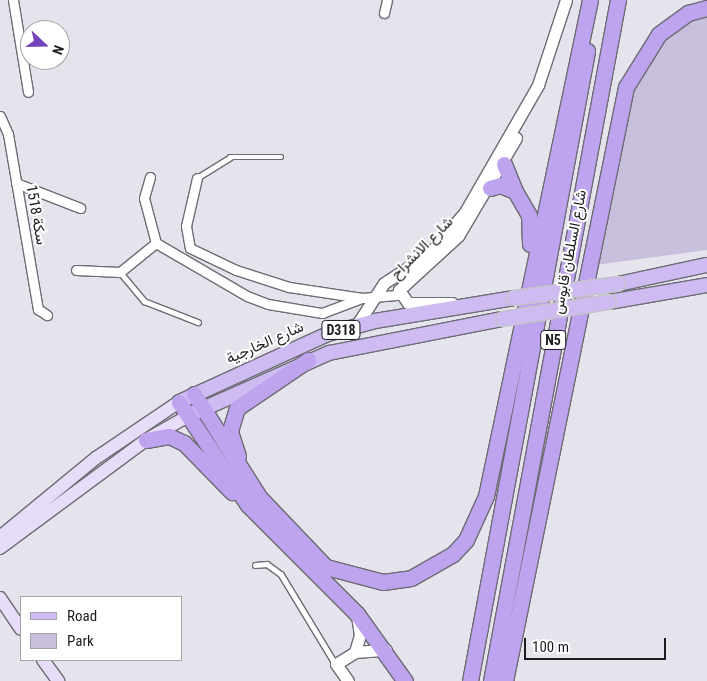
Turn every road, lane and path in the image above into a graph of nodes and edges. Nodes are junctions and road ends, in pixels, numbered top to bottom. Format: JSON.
{"nodes":[{"id":1,"x":13,"y":0,"type":"edge"},
{"id":2,"x":387,"y":0,"type":"edge"},
{"id":3,"x":566,"y":0,"type":"edge"},
{"id":4,"x":590,"y":0,"type":"edge"},
{"id":5,"x":596,"y":0,"type":"edge"},
{"id":6,"x":618,"y":0,"type":"edge"},
{"id":7,"x":707,"y":8,"type":"edge"},
{"id":8,"x":384,"y":13,"type":"dead end"},
{"id":9,"x":28,"y":92,"type":"dead end"},
{"id":10,"x":525,"y":111,"type":"junction"},
{"id":11,"x":0,"y":116,"type":"edge"},
{"id":12,"x":511,"y":133,"type":"junction"},
{"id":13,"x":281,"y":157,"type":"dead end"},
{"id":14,"x":504,"y":164,"type":"junction"},
{"id":15,"x":150,"y":176,"type":"dead end"},
{"id":16,"x":198,"y":178,"type":"joint"},
{"id":17,"x":16,"y":183,"type":"junction"},
{"id":18,"x":490,"y":188,"type":"junction"},
{"id":19,"x":515,"y":190,"type":"junction"},
{"id":20,"x":80,"y":208,"type":"dead end"},
{"id":21,"x":156,"y":243,"type":"junction"},
{"id":22,"x":707,"y":265,"type":"edge"},
{"id":23,"x":76,"y":270,"type":"dead end"},
{"id":24,"x":120,"y":272,"type":"junction"},
{"id":25,"x":707,"y":285,"type":"edge"},
{"id":26,"x":399,"y":295,"type":"junction"},
{"id":27,"x":367,"y":299,"type":"junction"},
{"id":28,"x":492,"y":301,"type":"junction"},
{"id":29,"x":47,"y":315,"type":"dead end"},
{"id":30,"x":521,"y":320,"type":"junction"},
{"id":31,"x":198,"y":322,"type":"dead end"},
{"id":32,"x":356,"y":326,"type":"junction"},
{"id":33,"x":308,"y":360,"type":"junction"},
{"id":34,"x":194,"y":394,"type":"junction"},
{"id":35,"x":179,"y":402,"type":"junction"},
{"id":36,"x":203,"y":409,"type":"junction"},
{"id":37,"x":188,"y":416,"type":"junction"},
{"id":38,"x":146,"y":440,"type":"junction"},
{"id":39,"x":254,"y":501,"type":"junction"},
{"id":40,"x":1,"y":542,"type":"edge"},
{"id":41,"x":255,"y":565,"type":"dead end"},
{"id":42,"x":0,"y":598,"type":"edge"},
{"id":43,"x":4,"y":611,"type":"edge"},
{"id":44,"x":357,"y":614,"type":"junction"},
{"id":45,"x":20,"y":627,"type":"edge"},
{"id":46,"x":386,"y":650,"type":"junction"},
{"id":47,"x":354,"y":652,"type":"junction"},
{"id":48,"x":44,"y":661,"type":"edge"},
{"id":49,"x":336,"y":664,"type":"junction"},
{"id":50,"x":58,"y":681,"type":"edge"},
{"id":51,"x":348,"y":681,"type":"edge"},
{"id":52,"x":405,"y":681,"type":"edge"},
{"id":53,"x":470,"y":681,"type":"edge"},
{"id":54,"x":490,"y":681,"type":"edge"},
{"id":55,"x":505,"y":681,"type":"edge"}],
"edges":[{"from":1,"to":9,"type":"street"},
{"from":2,"to":8,"type":"street"},
{"from":3,"to":10,"type":"street","name":"شارع الانشراح"},
{"from":4,"to":30,"type":"highway"},
{"from":5,"to":53,"type":"highway","name":"شارع السلطان قابوس","number":"N5"},
{"from":6,"to":54,"type":"highway","name":"شارع السلطان قابوس","number":"N5"},
{"from":7,"to":55,"type":"highway"},
{"from":10,"to":12,"type":"street","name":"شارع الانشراح"},
{"from":10,"to":14,"type":"street","name":"شارع الانشراح"},
{"from":11,"to":17,"type":"street","name":"سكة 1518"},
{"from":12,"to":14,"type":"street"},
{"from":12,"to":27,"type":"street","name":"شارع الانشراح"},
{"from":13,"to":16,"type":"lane"},
{"from":14,"to":18,"type":"street","name":"شارع الانشراح"},
{"from":14,"to":19,"type":"highway"},
{"from":15,"to":21,"type":"street"},
{"from":16,"to":27,"type":"street"},
{"from":17,"to":20,"type":"street"},
{"from":17,"to":29,"type":"street","name":"سكة 1518"},
{"from":18,"to":19,"type":"highway"},
{"from":18,"to":26,"type":"street","name":"شارع الانشراح"},
{"from":19,"to":30,"type":"highway"},
{"from":21,"to":24,"type":"street"},
{"from":21,"to":27,"type":"street"},
{"from":22,"to":28,"type":"main road","name":"شارع الخارجية","number":"D318","bridge":true},
{"from":23,"to":24,"type":"street"},
{"from":24,"to":31,"type":"lane"},
{"from":25,"to":33,"type":"main road","name":"شارع الخارجية","number":"D318","bridge":true},
{"from":26,"to":27,"type":"street"},
{"from":26,"to":28,"type":"street","name":"شارع الانشراح"},
{"from":27,"to":32,"type":"street","name":"شارع الانشراح"},
{"from":28,"to":32,"type":"main road","name":"شارع الخارجية","number":"D318"},
{"from":30,"to":39,"type":"highway"},
{"from":32,"to":34,"type":"main road","name":"شارع الخارجية","number":"D318"},
{"from":33,"to":36,"type":"main road","name":"شارع الخارجية","number":"D318"},
{"from":33,"to":39,"type":"highway"},
{"from":34,"to":35,"type":"main road","name":"شارع الخارجية","number":"D318"},
{"from":34,"to":36,"type":"highway"},
{"from":35,"to":37,"type":"highway"},
{"from":35,"to":40,"type":"main road","name":"شارع الخارجية","number":"D318"},
{"from":36,"to":37,"type":"main road","name":"شارع الخارجية","number":"D318"},
{"from":36,"to":39,"type":"highway"},
{"from":37,"to":38,"type":"main road","name":"شارع الخارجية","number":"D318"},
{"from":37,"to":39,"type":"highway"},
{"from":38,"to":39,"type":"highway"},
{"from":38,"to":40,"type":"main road","name":"شارع الخارجية","number":"D318"},
{"from":39,"to":44,"type":"highway"},
{"from":41,"to":49,"type":"lane"},
{"from":42,"to":43,"type":"main road"},
{"from":43,"to":45,"type":"main road"},
{"from":44,"to":46,"type":"highway"},
{"from":44,"to":47,"type":"street"},
{"from":46,"to":47,"type":"street"},
{"from":46,"to":52,"type":"highway"},
{"from":47,"to":49,"type":"street"},
{"from":48,"to":50,"type":"main road"},
{"from":49,"to":51,"type":"street"}]}
